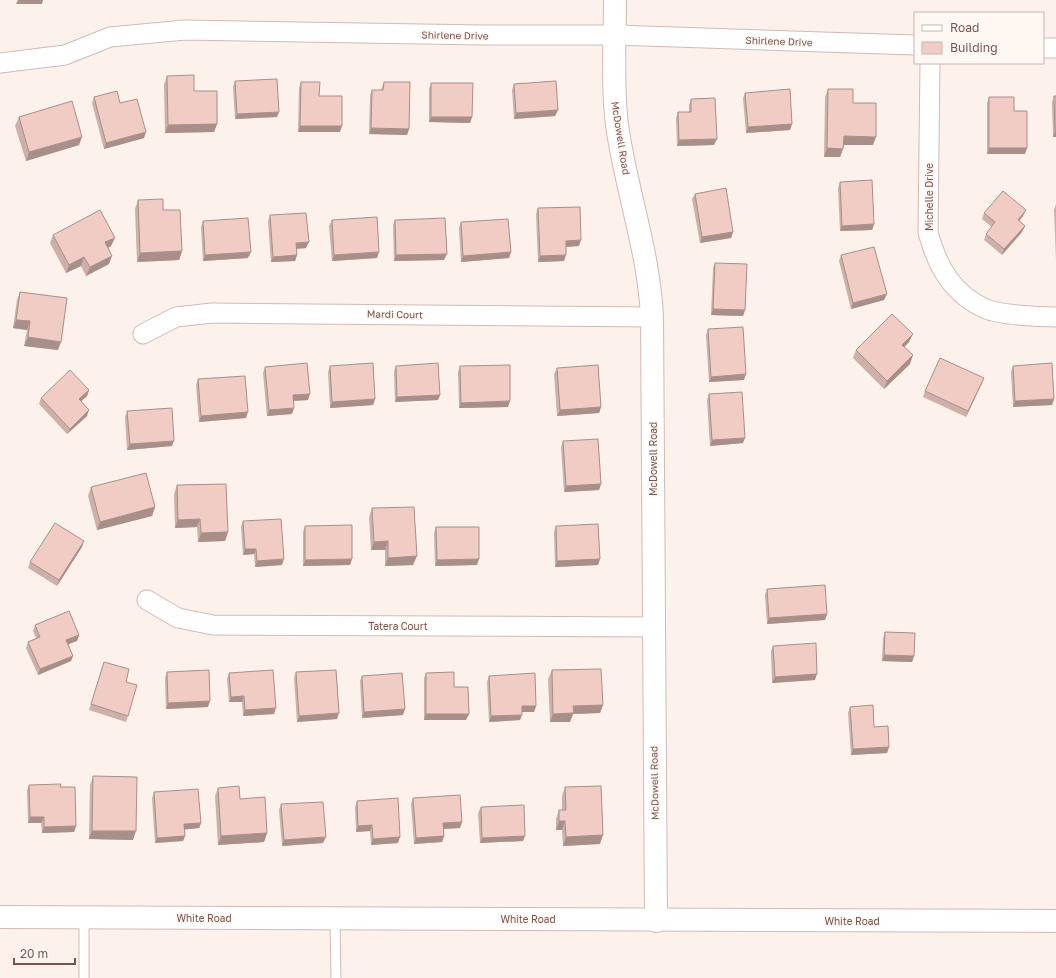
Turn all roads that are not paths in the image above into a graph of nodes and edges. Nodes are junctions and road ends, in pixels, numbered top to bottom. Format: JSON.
{"nodes":[{"id":1,"x":615,"y":0,"type":"edge"},
{"id":2,"x":615,"y":35,"type":"junction"},
{"id":3,"x":914,"y":46,"type":"edge"},
{"id":4,"x":1044,"y":48,"type":"edge"},
{"id":5,"x":1056,"y":48,"type":"edge"},
{"id":6,"x":0,"y":63,"type":"edge"},
{"id":7,"x":930,"y":64,"type":"edge"},
{"id":8,"x":652,"y":317,"type":"junction"},
{"id":9,"x":1056,"y":317,"type":"edge"},
{"id":10,"x":143,"y":334,"type":"dead end"},
{"id":11,"x":147,"y":600,"type":"dead end"},
{"id":12,"x":653,"y":627,"type":"junction"},
{"id":13,"x":0,"y":917,"type":"edge"},
{"id":14,"x":84,"y":918,"type":"junction"},
{"id":15,"x":335,"y":918,"type":"junction"},
{"id":16,"x":656,"y":921,"type":"junction"},
{"id":17,"x":1056,"y":921,"type":"edge"},
{"id":18,"x":84,"y":978,"type":"edge"},
{"id":19,"x":336,"y":978,"type":"edge"}],
"edges":[{"from":1,"to":2,"type":"street","name":"McDowell Road"},
{"from":2,"to":3,"type":"street","name":"Shirlene Drive"},
{"from":2,"to":6,"type":"street","name":"Shirlene Drive"},
{"from":2,"to":8,"type":"street","name":"McDowell Road"},
{"from":4,"to":5,"type":"street"},
{"from":7,"to":9,"type":"street","name":"Michelle Drive"},
{"from":8,"to":10,"type":"street","name":"Mardi Court"},
{"from":8,"to":12,"type":"street","name":"McDowell Road"},
{"from":11,"to":12,"type":"street","name":"Tatera Court"},
{"from":12,"to":16,"type":"street","name":"McDowell Road"},
{"from":13,"to":14,"type":"street","name":"White Road"},
{"from":14,"to":15,"type":"street","name":"White Road"},
{"from":14,"to":18,"type":"lane"},
{"from":15,"to":16,"type":"street","name":"White Road"},
{"from":15,"to":19,"type":"lane"},
{"from":16,"to":17,"type":"street","name":"White Road"}]}
